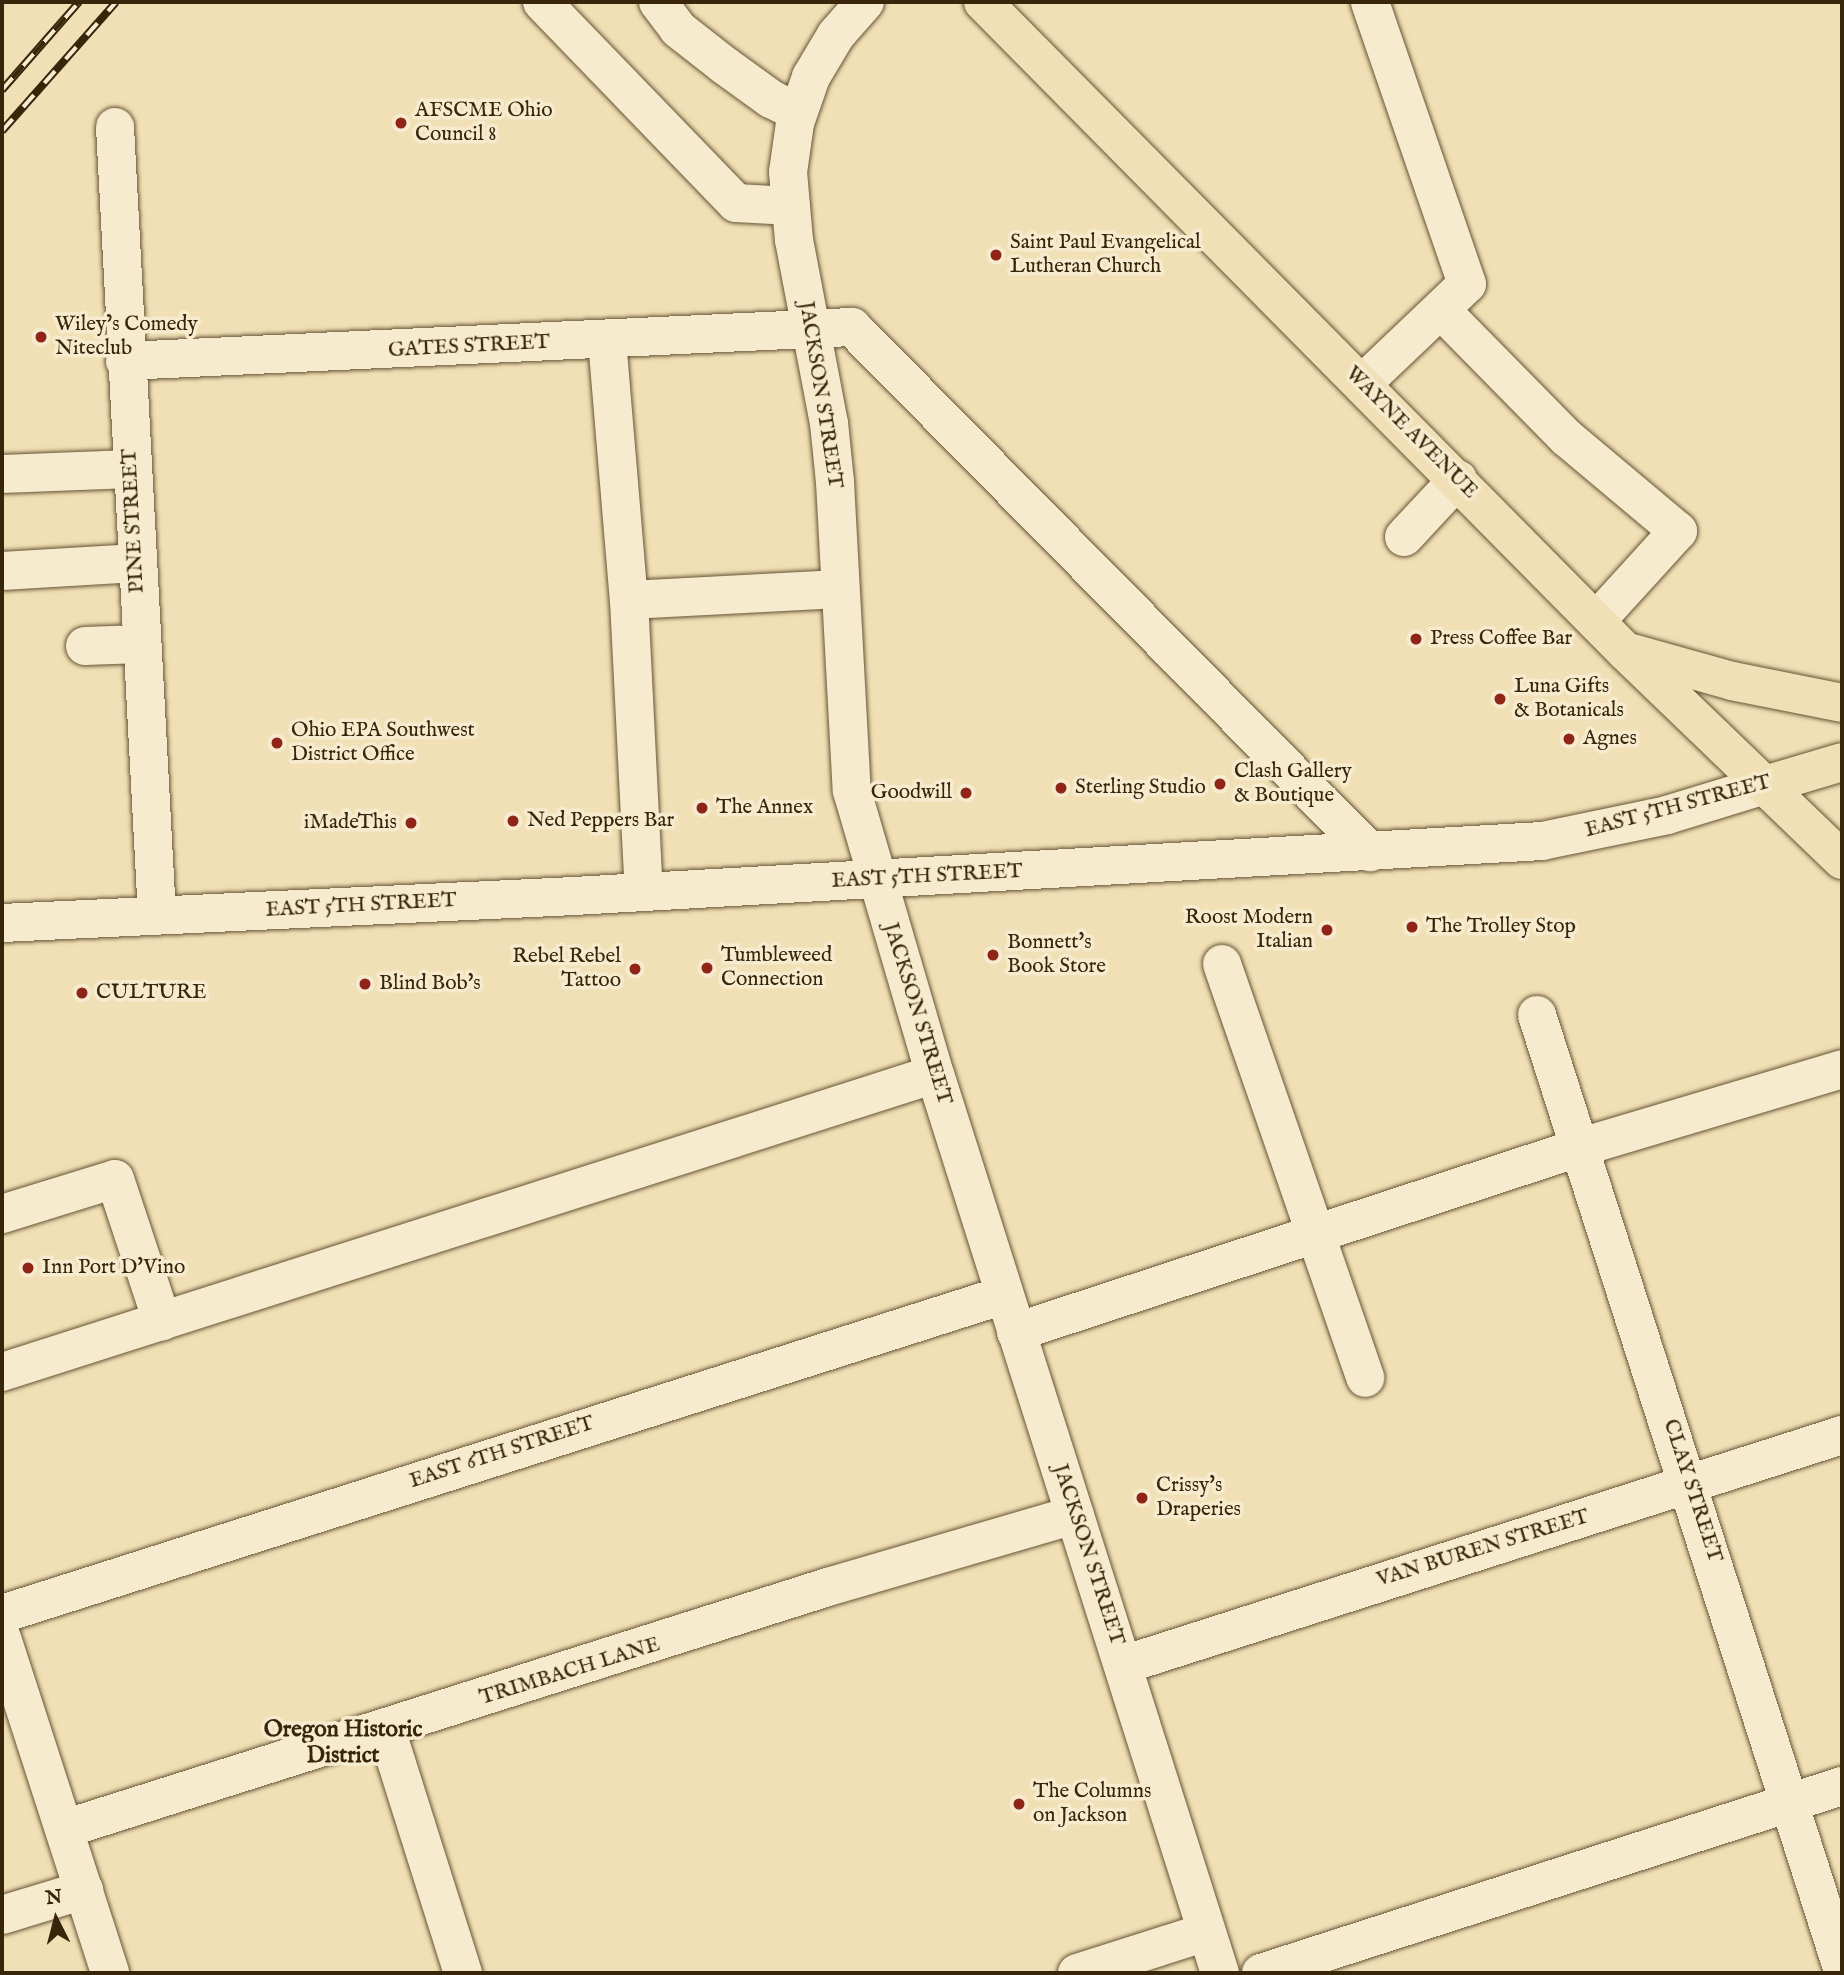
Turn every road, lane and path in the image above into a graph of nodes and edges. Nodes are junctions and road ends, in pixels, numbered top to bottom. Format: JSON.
{"nodes":[{"id":1,"x":542,"y":2,"type":"edge"},
{"id":2,"x":659,"y":2,"type":"edge"},
{"id":3,"x":865,"y":2,"type":"edge"},
{"id":4,"x":1370,"y":2,"type":"edge"},
{"id":5,"x":994,"y":5,"type":"edge"},
{"id":6,"x":798,"y":112,"type":"junction"},
{"id":7,"x":115,"y":127,"type":"dead end"},
{"id":8,"x":791,"y":206,"type":"junction"},
{"id":9,"x":1441,"y":311,"type":"junction"},
{"id":10,"x":812,"y":327,"type":"junction"},
{"id":11,"x":607,"y":340,"type":"junction"},
{"id":12,"x":125,"y":361,"type":"junction"},
{"id":13,"x":1362,"y":384,"type":"junction"},
{"id":14,"x":131,"y":469,"type":"junction"},
{"id":15,"x":2,"y":474,"type":"edge"},
{"id":16,"x":1458,"y":479,"type":"junction"},
{"id":17,"x":1404,"y":537,"type":"dead end"},
{"id":18,"x":137,"y":563,"type":"junction"},
{"id":19,"x":2,"y":571,"type":"edge"},
{"id":20,"x":840,"y":589,"type":"junction"},
{"id":21,"x":629,"y":600,"type":"junction"},
{"id":22,"x":1596,"y":621,"type":"junction"},
{"id":23,"x":141,"y":644,"type":"junction"},
{"id":24,"x":85,"y":646,"type":"dead end"},
{"id":25,"x":1626,"y":652,"type":"junction"},
{"id":26,"x":1842,"y":703,"type":"edge"},
{"id":27,"x":1842,"y":762,"type":"edge"},
{"id":28,"x":1765,"y":785,"type":"junction"},
{"id":29,"x":1370,"y":852,"type":"junction"},
{"id":30,"x":1842,"y":860,"type":"edge"},
{"id":31,"x":876,"y":880,"type":"junction"},
{"id":32,"x":644,"y":892,"type":"junction"},
{"id":33,"x":157,"y":915,"type":"junction"},
{"id":34,"x":2,"y":923,"type":"edge"},
{"id":35,"x":1222,"y":964,"type":"dead end"},
{"id":36,"x":1537,"y":1015,"type":"dead end"},
{"id":37,"x":1842,"y":1069,"type":"edge"},
{"id":38,"x":935,"y":1074,"type":"junction"},
{"id":39,"x":1581,"y":1147,"type":"junction"},
{"id":40,"x":2,"y":1214,"type":"edge"},
{"id":41,"x":1317,"y":1234,"type":"junction"},
{"id":42,"x":1004,"y":1295,"type":"junction"},
{"id":43,"x":162,"y":1321,"type":"junction"},
{"id":44,"x":1016,"y":1332,"type":"junction"},
{"id":45,"x":2,"y":1372,"type":"edge"},
{"id":46,"x":1366,"y":1378,"type":"dead end"},
{"id":47,"x":1842,"y":1435,"type":"edge"},
{"id":48,"x":1691,"y":1487,"type":"junction"},
{"id":49,"x":1076,"y":1515,"type":"junction"},
{"id":50,"x":2,"y":1615,"type":"edge"},
{"id":51,"x":2,"y":1639,"type":"edge"},
{"id":52,"x":1124,"y":1665,"type":"junction"},
{"id":53,"x":386,"y":1730,"type":"junction"},
{"id":54,"x":1842,"y":1786,"type":"edge"},
{"id":55,"x":1791,"y":1802,"type":"junction"},
{"id":56,"x":64,"y":1829,"type":"junction"},
{"id":57,"x":84,"y":1890,"type":"junction"},
{"id":58,"x":2,"y":1915,"type":"edge"},
{"id":59,"x":1206,"y":1932,"type":"junction"},
{"id":60,"x":1842,"y":1968,"type":"edge"},
{"id":61,"x":110,"y":1973,"type":"edge"},
{"id":62,"x":463,"y":1973,"type":"edge"},
{"id":63,"x":1077,"y":1973,"type":"edge"},
{"id":64,"x":1220,"y":1973,"type":"edge"},
{"id":65,"x":1261,"y":1973,"type":"edge"}],
"edges":[{"from":1,"to":8,"type":"street"},
{"from":2,"to":6,"type":"street"},
{"from":3,"to":6,"type":"street","name":"JACKSON STREET"},
{"from":4,"to":9,"type":"street"},
{"from":5,"to":13,"type":"main road","name":"WAYNE AVENUE"},
{"from":6,"to":8,"type":"street","name":"JACKSON STREET"},
{"from":7,"to":12,"type":"street","name":"PINE STREET"},
{"from":8,"to":10,"type":"street","name":"JACKSON STREET"},
{"from":9,"to":13,"type":"street"},
{"from":9,"to":22,"type":"street"},
{"from":10,"to":11,"type":"street","name":"GATES STREET"},
{"from":10,"to":20,"type":"street","name":"JACKSON STREET"},
{"from":10,"to":29,"type":"street","name":"GATES STREET"},
{"from":11,"to":12,"type":"street","name":"GATES STREET"},
{"from":11,"to":21,"type":"street"},
{"from":12,"to":14,"type":"street","name":"PINE STREET"},
{"from":13,"to":16,"type":"main road","name":"WAYNE AVENUE"},
{"from":14,"to":15,"type":"street"},
{"from":14,"to":18,"type":"street","name":"PINE STREET"},
{"from":16,"to":17,"type":"street"},
{"from":16,"to":22,"type":"main road","name":"WAYNE AVENUE"},
{"from":18,"to":19,"type":"street"},
{"from":18,"to":23,"type":"street","name":"PINE STREET"},
{"from":20,"to":21,"type":"street"},
{"from":20,"to":31,"type":"street","name":"JACKSON STREET"},
{"from":21,"to":32,"type":"street"},
{"from":22,"to":25,"type":"main road","name":"WAYNE AVENUE"},
{"from":23,"to":24,"type":"street"},
{"from":23,"to":33,"type":"street","name":"PINE STREET"},
{"from":25,"to":26,"type":"main road"},
{"from":25,"to":28,"type":"main road","name":"WAYNE AVENUE"},
{"from":27,"to":28,"type":"main road","name":"EAST 5TH STREET"},
{"from":28,"to":29,"type":"street","name":"EAST 5TH STREET"},
{"from":28,"to":30,"type":"main road","name":"WAYNE AVENUE"},
{"from":29,"to":31,"type":"street","name":"EAST 5TH STREET"},
{"from":31,"to":32,"type":"street","name":"EAST 5TH STREET"},
{"from":31,"to":38,"type":"street","name":"JACKSON STREET"},
{"from":32,"to":33,"type":"street","name":"EAST 5TH STREET"},
{"from":33,"to":34,"type":"street","name":"EAST 5TH STREET"},
{"from":35,"to":41,"type":"street"},
{"from":36,"to":39,"type":"street","name":"CLAY STREET"},
{"from":37,"to":39,"type":"street"},
{"from":38,"to":42,"type":"street","name":"JACKSON STREET"},
{"from":38,"to":43,"type":"street"},
{"from":39,"to":41,"type":"street"},
{"from":39,"to":48,"type":"street","name":"CLAY STREET"},
{"from":40,"to":43,"type":"street"},
{"from":41,"to":44,"type":"street"},
{"from":41,"to":46,"type":"street"},
{"from":42,"to":44,"type":"street","name":"JACKSON STREET"},
{"from":42,"to":50,"type":"street","name":"EAST 6TH STREET"},
{"from":43,"to":45,"type":"street"},
{"from":44,"to":49,"type":"street","name":"JACKSON STREET"},
{"from":47,"to":48,"type":"street","name":"VAN BUREN STREET"},
{"from":48,"to":52,"type":"street","name":"VAN BUREN STREET"},
{"from":48,"to":55,"type":"street","name":"CLAY STREET"},
{"from":49,"to":52,"type":"street","name":"JACKSON STREET"},
{"from":49,"to":53,"type":"street","name":"TRIMBACH LANE"},
{"from":51,"to":56,"type":"street"},
{"from":52,"to":59,"type":"street","name":"JACKSON STREET"},
{"from":53,"to":56,"type":"street","name":"TRIMBACH LANE"},
{"from":53,"to":62,"type":"street"},
{"from":54,"to":55,"type":"street"},
{"from":55,"to":60,"type":"street","name":"CLAY STREET"},
{"from":55,"to":65,"type":"street"},
{"from":56,"to":57,"type":"street"},
{"from":57,"to":58,"type":"street"},
{"from":57,"to":61,"type":"street"},
{"from":59,"to":63,"type":"street"},
{"from":59,"to":64,"type":"street","name":"JACKSON STREET"}]}
